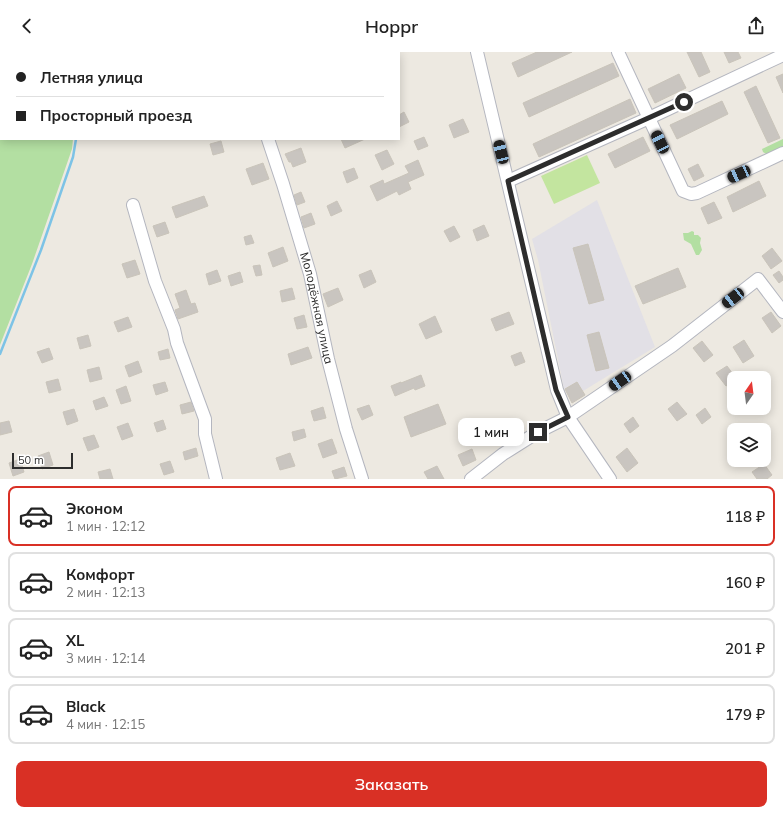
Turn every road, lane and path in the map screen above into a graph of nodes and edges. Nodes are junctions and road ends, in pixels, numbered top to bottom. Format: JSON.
{"nodes":[{"id":1,"x":477,"y":52,"type":"edge"},
{"id":2,"x":618,"y":52,"type":"edge"},
{"id":3,"x":783,"y":56,"type":"edge"},
{"id":4,"x":649,"y":118,"type":"junction"},
{"id":5,"x":268,"y":140,"type":"edge"},
{"id":6,"x":783,"y":153,"type":"edge"},
{"id":7,"x":508,"y":181,"type":"junction"},
{"id":8,"x":133,"y":205,"type":"dead end"},
{"id":9,"x":783,"y":312,"type":"edge"},
{"id":10,"x":568,"y":417,"type":"junction"},
{"id":11,"x":216,"y":479,"type":"edge"},
{"id":12,"x":362,"y":479,"type":"edge"},
{"id":13,"x":471,"y":479,"type":"edge"},
{"id":14,"x":610,"y":479,"type":"edge"}],
"edges":[{"from":1,"to":7,"type":"street"},
{"from":2,"to":4,"type":"street"},
{"from":3,"to":4,"type":"street"},
{"from":4,"to":6,"type":"street"},
{"from":4,"to":7,"type":"street"},
{"from":5,"to":12,"type":"street","name":"Молодёжная улица"},
{"from":7,"to":10,"type":"street"},
{"from":8,"to":11,"type":"street"},
{"from":9,"to":10,"type":"street"},
{"from":10,"to":13,"type":"street"},
{"from":10,"to":14,"type":"street"}]}
